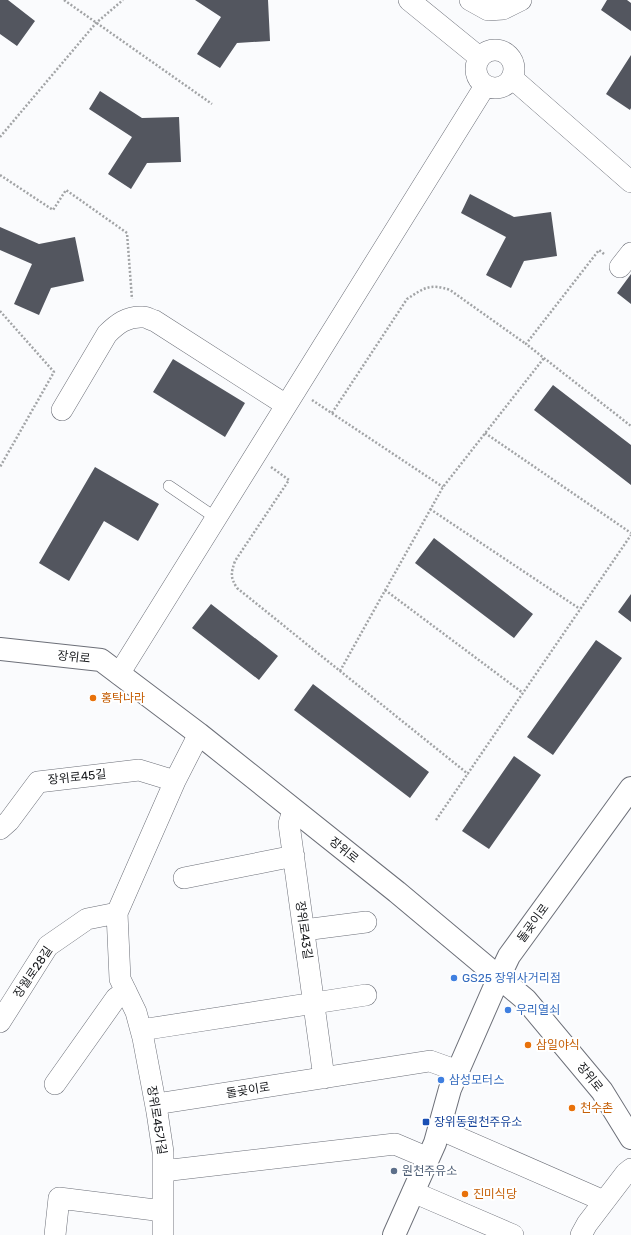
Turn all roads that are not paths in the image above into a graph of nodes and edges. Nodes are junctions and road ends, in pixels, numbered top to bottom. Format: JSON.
{"nodes":[{"id":1,"x":409,"y":0,"type":"edge"},
{"id":2,"x":470,"y":0,"type":"edge"},
{"id":3,"x":521,"y":0,"type":"edge"},
{"id":4,"x":479,"y":57,"type":"junction"},
{"id":5,"x":512,"y":78,"type":"junction"},
{"id":6,"x":485,"y":86,"type":"junction"},
{"id":7,"x":631,"y":182,"type":"edge"},
{"id":8,"x":291,"y":397,"type":"junction"},
{"id":9,"x":62,"y":410,"type":"dead end"},
{"id":10,"x":169,"y":486,"type":"dead end"},
{"id":11,"x":216,"y":518,"type":"junction"},
{"id":12,"x":0,"y":649,"type":"edge"},
{"id":13,"x":119,"y":674,"type":"junction"},
{"id":14,"x":199,"y":734,"type":"junction"},
{"id":15,"x":175,"y":781,"type":"junction"},
{"id":16,"x":631,"y":788,"type":"edge"},
{"id":17,"x":293,"y":810,"type":"junction"},
{"id":18,"x":0,"y":829,"type":"edge"},
{"id":19,"x":294,"y":856,"type":"junction"},
{"id":20,"x":184,"y":878,"type":"dead end"},
{"id":21,"x":117,"y":913,"type":"junction"},
{"id":22,"x":366,"y":922,"type":"dead end"},
{"id":23,"x":304,"y":930,"type":"junction"},
{"id":24,"x":498,"y":977,"type":"junction"},
{"id":25,"x":126,"y":991,"type":"junction"},
{"id":26,"x":366,"y":995,"type":"dead end"},
{"id":27,"x":314,"y":1003,"type":"junction"},
{"id":28,"x":0,"y":1022,"type":"edge"},
{"id":29,"x":141,"y":1030,"type":"junction"},
{"id":30,"x":458,"y":1071,"type":"junction"},
{"id":31,"x":324,"y":1078,"type":"junction"},
{"id":32,"x":55,"y":1084,"type":"dead end"},
{"id":33,"x":156,"y":1104,"type":"junction"},
{"id":34,"x":439,"y":1129,"type":"junction"},
{"id":35,"x":631,"y":1138,"type":"edge"},
{"id":36,"x":428,"y":1158,"type":"junction"},
{"id":37,"x":631,"y":1169,"type":"edge"},
{"id":38,"x":163,"y":1171,"type":"junction"},
{"id":39,"x":413,"y":1192,"type":"junction"},
{"id":40,"x":604,"y":1201,"type":"junction"},
{"id":41,"x":163,"y":1211,"type":"junction"},
{"id":42,"x":55,"y":1235,"type":"edge"},
{"id":43,"x":163,"y":1235,"type":"edge"},
{"id":44,"x":394,"y":1235,"type":"edge"},
{"id":45,"x":513,"y":1235,"type":"edge"},
{"id":46,"x":581,"y":1235,"type":"edge"}],
"edges":[{"from":1,"to":4,"type":"street"},
{"from":2,"to":3,"type":"street"},
{"from":4,"to":5,"type":"street"},
{"from":4,"to":6,"type":"street"},
{"from":5,"to":6,"type":"street"},
{"from":5,"to":7,"type":"street"},
{"from":6,"to":8,"type":"street"},
{"from":8,"to":9,"type":"street"},
{"from":8,"to":11,"type":"street"},
{"from":10,"to":11,"type":"lane"},
{"from":11,"to":13,"type":"street"},
{"from":12,"to":13,"type":"street","name":"장위로"},
{"from":13,"to":14,"type":"street","name":"장위로"},
{"from":14,"to":15,"type":"street"},
{"from":14,"to":17,"type":"street","name":"장위로"},
{"from":15,"to":18,"type":"street","name":"장위로45길"},
{"from":15,"to":21,"type":"street"},
{"from":16,"to":24,"type":"street","name":"돌곶이로"},
{"from":17,"to":19,"type":"street","name":"장위로43길"},
{"from":17,"to":24,"type":"street","name":"장위로"},
{"from":19,"to":20,"type":"street"},
{"from":19,"to":23,"type":"street","name":"장위로43길"},
{"from":21,"to":25,"type":"street","name":"장위로45가길"},
{"from":21,"to":28,"type":"street","name":"장월로28길"},
{"from":22,"to":23,"type":"street"},
{"from":23,"to":27,"type":"street","name":"장위로43길"},
{"from":24,"to":30,"type":"street","name":"돌곶이로"},
{"from":24,"to":35,"type":"street","name":"장위로"},
{"from":25,"to":29,"type":"street","name":"장위로45가길"},
{"from":25,"to":32,"type":"street"},
{"from":26,"to":27,"type":"street"},
{"from":27,"to":29,"type":"street"},
{"from":27,"to":31,"type":"street","name":"장위로43길"},
{"from":29,"to":33,"type":"street","name":"장위로45가길"},
{"from":30,"to":31,"type":"street","name":"돌곶이로"},
{"from":30,"to":34,"type":"street","name":"돌곶이로"},
{"from":31,"to":33,"type":"street","name":"돌곶이로"},
{"from":33,"to":38,"type":"street","name":"장위로45가길"},
{"from":34,"to":36,"type":"street","name":"돌곶이로"},
{"from":34,"to":40,"type":"street"},
{"from":36,"to":38,"type":"street"},
{"from":36,"to":39,"type":"street","name":"돌곶이로"},
{"from":37,"to":40,"type":"street"},
{"from":38,"to":41,"type":"street","name":"장위로45가길"},
{"from":39,"to":44,"type":"street","name":"돌곶이로"},
{"from":39,"to":45,"type":"street"},
{"from":40,"to":46,"type":"street"},
{"from":41,"to":42,"type":"street"},
{"from":41,"to":43,"type":"street","name":"장위로45가길"}]}
